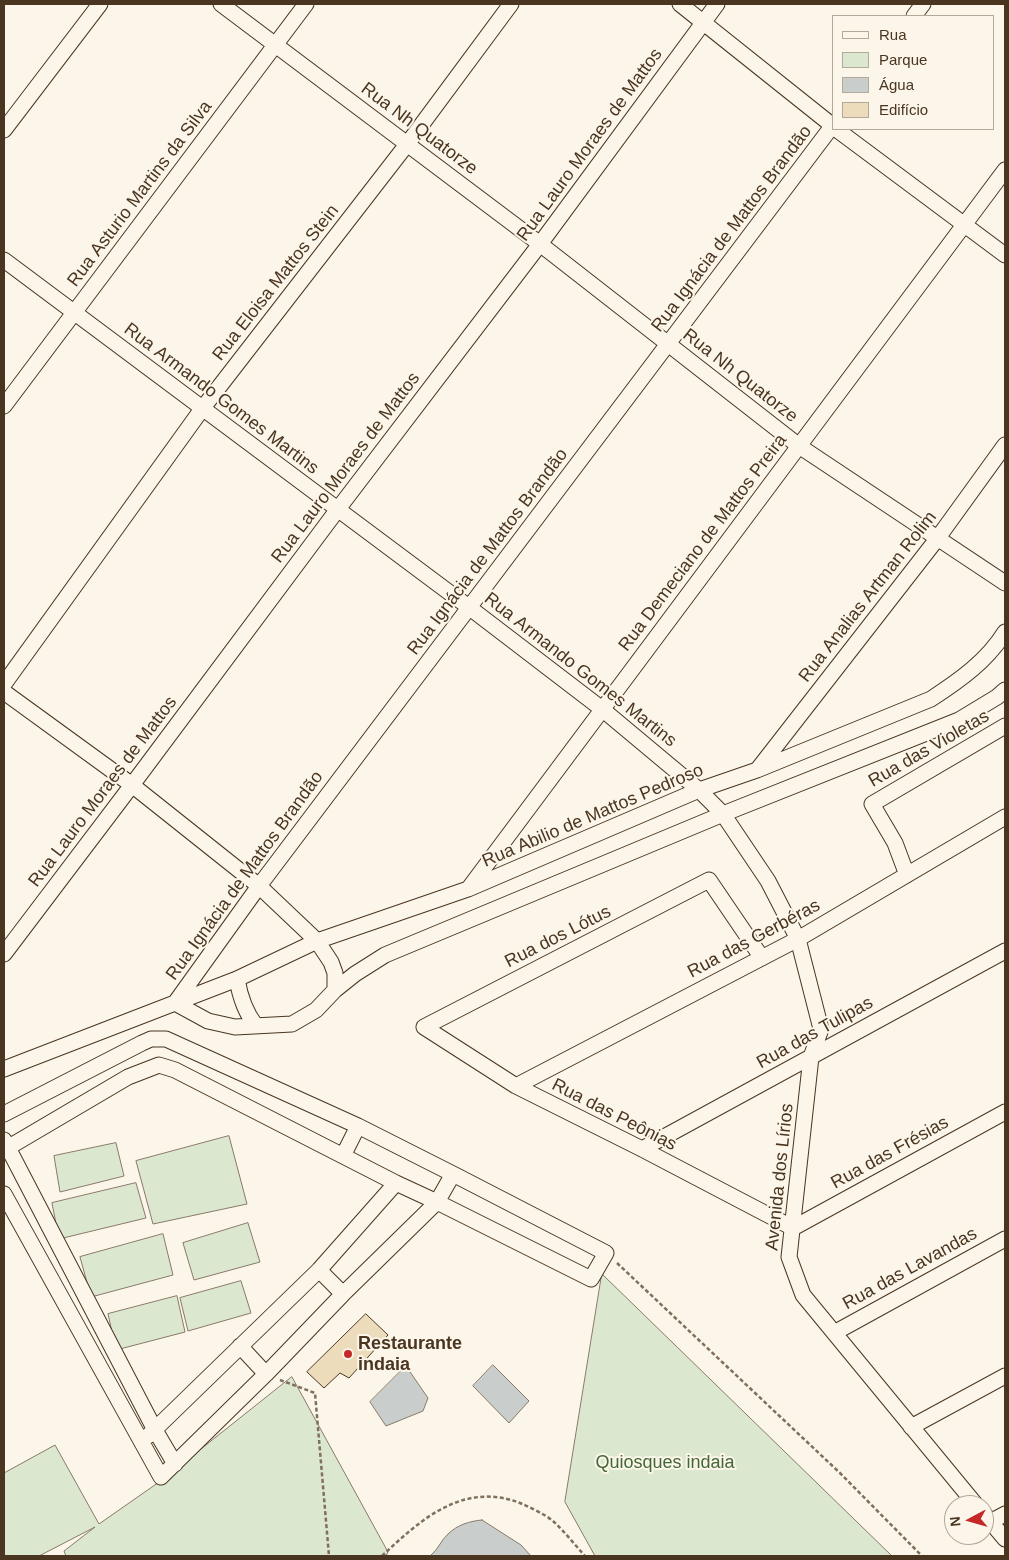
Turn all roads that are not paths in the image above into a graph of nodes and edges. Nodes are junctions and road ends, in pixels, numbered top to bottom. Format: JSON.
{"nodes":[{"id":1,"x":100,"y":4,"type":"edge"},
{"id":2,"x":221,"y":4,"type":"edge"},
{"id":3,"x":306,"y":4,"type":"edge"},
{"id":4,"x":510,"y":4,"type":"edge"},
{"id":5,"x":680,"y":4,"type":"edge"},
{"id":6,"x":717,"y":4,"type":"edge"},
{"id":7,"x":923,"y":4,"type":"edge"},
{"id":8,"x":915,"y":15,"type":"edge"},
{"id":9,"x":704,"y":22,"type":"junction"},
{"id":10,"x":275,"y":45,"type":"junction"},
{"id":11,"x":832,"y":124,"type":"edge"},
{"id":12,"x":832,"y":126,"type":"edge"},
{"id":13,"x":4,"y":130,"type":"edge"},
{"id":14,"x":837,"y":130,"type":"edge"},
{"id":15,"x":408,"y":143,"type":"junction"},
{"id":16,"x":1005,"y":170,"type":"edge"},
{"id":17,"x":964,"y":225,"type":"junction"},
{"id":18,"x":540,"y":244,"type":"junction"},
{"id":19,"x":1005,"y":256,"type":"edge"},
{"id":20,"x":4,"y":260,"type":"edge"},
{"id":21,"x":74,"y":312,"type":"junction"},
{"id":22,"x":669,"y":344,"type":"junction"},
{"id":23,"x":4,"y":406,"type":"edge"},
{"id":24,"x":202,"y":409,"type":"junction"},
{"id":25,"x":1005,"y":445,"type":"edge"},
{"id":26,"x":799,"y":446,"type":"junction"},
{"id":27,"x":338,"y":509,"type":"junction"},
{"id":28,"x":937,"y":539,"type":"junction"},
{"id":29,"x":1005,"y":584,"type":"edge"},
{"id":30,"x":470,"y":608,"type":"junction"},
{"id":31,"x":1005,"y":632,"type":"edge"},
{"id":32,"x":4,"y":684,"type":"edge"},
{"id":33,"x":1005,"y":690,"type":"edge"},
{"id":34,"x":4,"y":692,"type":"edge"},
{"id":35,"x":602,"y":709,"type":"junction"},
{"id":36,"x":1005,"y":726,"type":"edge"},
{"id":37,"x":757,"y":770,"type":"junction"},
{"id":38,"x":132,"y":785,"type":"junction"},
{"id":39,"x":699,"y":790,"type":"junction"},
{"id":40,"x":726,"y":813,"type":"junction"},
{"id":41,"x":1005,"y":817,"type":"edge"},
{"id":42,"x":907,"y":874,"type":"junction"},
{"id":43,"x":259,"y":886,"type":"junction"},
{"id":44,"x":468,"y":889,"type":"junction"},
{"id":45,"x":801,"y":937,"type":"junction"},
{"id":46,"x":317,"y":941,"type":"junction"},
{"id":47,"x":1005,"y":951,"type":"edge"},
{"id":48,"x":4,"y":954,"type":"edge"},
{"id":49,"x":762,"y":958,"type":"junction"},
{"id":50,"x":237,"y":979,"type":"junction"},
{"id":51,"x":335,"y":990,"type":"junction"},
{"id":52,"x":175,"y":1003,"type":"junction"},
{"id":53,"x":256,"y":1026,"type":"junction"},
{"id":54,"x":424,"y":1027,"type":"joint"},
{"id":55,"x":142,"y":1043,"type":"junction"},
{"id":56,"x":811,"y":1057,"type":"junction"},
{"id":57,"x":159,"y":1065,"type":"junction"},
{"id":58,"x":4,"y":1069,"type":"edge"},
{"id":59,"x":516,"y":1086,"type":"junction"},
{"id":60,"x":1005,"y":1112,"type":"edge"},
{"id":61,"x":4,"y":1114,"type":"edge"},
{"id":62,"x":358,"y":1126,"type":"junction"},
{"id":63,"x":5,"y":1146,"type":"edge"},
{"id":64,"x":642,"y":1149,"type":"junction"},
{"id":65,"x":343,"y":1156,"type":"junction"},
{"id":66,"x":453,"y":1174,"type":"junction"},
{"id":67,"x":396,"y":1183,"type":"junction"},
{"id":68,"x":4,"y":1194,"type":"edge"},
{"id":69,"x":436,"y":1202,"type":"junction"},
{"id":70,"x":793,"y":1228,"type":"junction"},
{"id":71,"x":1005,"y":1239,"type":"edge"},
{"id":72,"x":319,"y":1270,"type":"junction"},
{"id":73,"x":343,"y":1294,"type":"junction"},
{"id":74,"x":834,"y":1333,"type":"junction"},
{"id":75,"x":240,"y":1346,"type":"junction"},
{"id":76,"x":266,"y":1374,"type":"junction"},
{"id":77,"x":1005,"y":1376,"type":"edge"},
{"id":78,"x":911,"y":1426,"type":"junction"},
{"id":79,"x":155,"y":1430,"type":"junction"},
{"id":80,"x":142,"y":1442,"type":"junction"},
{"id":81,"x":175,"y":1464,"type":"junction"},
{"id":82,"x":968,"y":1495,"type":"edge"},
{"id":83,"x":994,"y":1526,"type":"edge"},
{"id":84,"x":1005,"y":1539,"type":"edge"}],
"edges":[{"from":1,"to":13,"type":"street"},
{"from":2,"to":10,"type":"street","name":"Rua Nh Quatorze"},
{"from":3,"to":10,"type":"street","name":"Rua Asturio Martins da Silva"},
{"from":4,"to":15,"type":"street","name":"Rua Eloisa Mattos Stein"},
{"from":5,"to":9,"type":"street"},
{"from":6,"to":9,"type":"street","name":"Rua Lauro Moraes de Mattos"},
{"from":7,"to":8,"type":"street"},
{"from":9,"to":11,"type":"street"},
{"from":9,"to":18,"type":"street","name":"Rua Lauro Moraes de Mattos"},
{"from":10,"to":15,"type":"street","name":"Rua Nh Quatorze"},
{"from":10,"to":21,"type":"street","name":"Rua Asturio Martins da Silva"},
{"from":12,"to":22,"type":"street","name":"Rua Ignácia de Mattos Brandão"},
{"from":14,"to":17,"type":"street"},
{"from":15,"to":18,"type":"street","name":"Rua Nh Quatorze"},
{"from":15,"to":24,"type":"street","name":"Rua Eloisa Mattos Stein"},
{"from":16,"to":17,"type":"street","name":"Rua Demeciano de Mattos Preira"},
{"from":17,"to":19,"type":"street"},
{"from":17,"to":26,"type":"street","name":"Rua Demeciano de Mattos Preira"},
{"from":18,"to":22,"type":"street","name":"Rua Nh Quatorze"},
{"from":18,"to":27,"type":"street","name":"Rua Lauro Moraes de Mattos"},
{"from":20,"to":21,"type":"street","name":"Rua Armando Gomes Martins"},
{"from":21,"to":23,"type":"street","name":"Rua Asturio Martins da Silva"},
{"from":21,"to":24,"type":"street","name":"Rua Armando Gomes Martins"},
{"from":22,"to":26,"type":"street","name":"Rua Nh Quatorze"},
{"from":22,"to":30,"type":"street","name":"Rua Ignácia de Mattos Brandão"},
{"from":24,"to":27,"type":"street","name":"Rua Armando Gomes Martins"},
{"from":24,"to":32,"type":"street","name":"Rua Eloisa Mattos Stein"},
{"from":25,"to":28,"type":"street","name":"Rua Analias Artman Rolim"},
{"from":26,"to":28,"type":"street","name":"Rua Nh Quatorze"},
{"from":26,"to":35,"type":"street","name":"Rua Demeciano de Mattos Preira"},
{"from":27,"to":30,"type":"street","name":"Rua Armando Gomes Martins"},
{"from":27,"to":38,"type":"street","name":"Rua Lauro Moraes de Mattos"},
{"from":28,"to":29,"type":"street","name":"Rua Nh Quatorze"},
{"from":28,"to":37,"type":"street","name":"Rua Analias Artman Rolim"},
{"from":30,"to":35,"type":"street","name":"Rua Armando Gomes Martins"},
{"from":30,"to":43,"type":"street","name":"Rua Ignácia de Mattos Brandão"},
{"from":31,"to":37,"type":"street","name":"Rua Abilio de Mattos Pedroso"},
{"from":33,"to":40,"type":"street"},
{"from":34,"to":38,"type":"street"},
{"from":35,"to":39,"type":"street","name":"Rua Armando Gomes Martins"},
{"from":35,"to":44,"type":"street","name":"Rua Demeciano de Mattos Preira"},
{"from":36,"to":42,"type":"street","name":"Rua das Violetas"},
{"from":37,"to":39,"type":"street","name":"Rua Abilio de Mattos Pedroso"},
{"from":38,"to":43,"type":"street"},
{"from":38,"to":48,"type":"street","name":"Rua Lauro Moraes de Mattos"},
{"from":39,"to":40,"type":"street","name":"Rua Armando Gomes Martins"},
{"from":39,"to":44,"type":"street","name":"Rua Abilio de Mattos Pedroso"},
{"from":40,"to":45,"type":"street","name":"Avenida dos Lírios"},
{"from":40,"to":51,"type":"street"},
{"from":41,"to":42,"type":"street","name":"Rua das Gerbéras"},
{"from":42,"to":45,"type":"street","name":"Rua das Gerbéras"},
{"from":43,"to":46,"type":"street"},
{"from":43,"to":52,"type":"street","name":"Rua Ignácia de Mattos Brandão"},
{"from":44,"to":46,"type":"street","name":"Rua Abilio de Mattos Pedroso"},
{"from":45,"to":49,"type":"street","name":"Rua das Gerbéras"},
{"from":45,"to":56,"type":"street","name":"Avenida dos Lírios"},
{"from":46,"to":50,"type":"street","name":"Rua Abilio de Mattos Pedroso"},
{"from":46,"to":51,"type":"street"},
{"from":47,"to":56,"type":"street","name":"Rua das Tulipas"},
{"from":49,"to":54,"type":"street","name":"Rua dos Lótus"},
{"from":49,"to":59,"type":"street","name":"Rua das Gerbéras"},
{"from":50,"to":52,"type":"street","name":"Rua Abilio de Mattos Pedroso"},
{"from":50,"to":53,"type":"street"},
{"from":51,"to":53,"type":"street"},
{"from":52,"to":53,"type":"street"},
{"from":52,"to":58,"type":"street","name":"Rua Abilio de Mattos Pedroso"},
{"from":54,"to":59,"type":"street","name":"Rua das Peônias"},
{"from":55,"to":57,"type":"street"},
{"from":55,"to":61,"type":"street"},
{"from":55,"to":62,"type":"street"},
{"from":56,"to":64,"type":"street","name":"Rua das Tulipas"},
{"from":56,"to":70,"type":"street","name":"Avenida dos Lírios"},
{"from":57,"to":63,"type":"street"},
{"from":57,"to":65,"type":"street"},
{"from":59,"to":64,"type":"street","name":"Rua das Peônias"},
{"from":60,"to":70,"type":"street","name":"Rua das Frésias"},
{"from":62,"to":65,"type":"street"},
{"from":62,"to":66,"type":"street"},
{"from":63,"to":79,"type":"street"},
{"from":64,"to":70,"type":"street","name":"Rua das Peônias"},
{"from":65,"to":67,"type":"street"},
{"from":66,"to":69,"type":"street"},
{"from":66,"to":69,"type":"street"},
{"from":67,"to":69,"type":"street"},
{"from":67,"to":72,"type":"street"},
{"from":68,"to":80,"type":"street"},
{"from":69,"to":73,"type":"street"},
{"from":70,"to":74,"type":"street","name":"Avenida dos Lírios"},
{"from":71,"to":74,"type":"street","name":"Rua das Lavandas"},
{"from":72,"to":73,"type":"street"},
{"from":72,"to":75,"type":"street"},
{"from":73,"to":76,"type":"street"},
{"from":74,"to":78,"type":"street","name":"Avenida dos Lírios"},
{"from":75,"to":76,"type":"street"},
{"from":75,"to":79,"type":"street"},
{"from":76,"to":81,"type":"street"},
{"from":77,"to":78,"type":"street"},
{"from":78,"to":82,"type":"street","name":"Avenida dos Lírios"},
{"from":79,"to":80,"type":"street"},
{"from":79,"to":81,"type":"street"},
{"from":80,"to":81,"type":"street"},
{"from":83,"to":84,"type":"street"}]}
